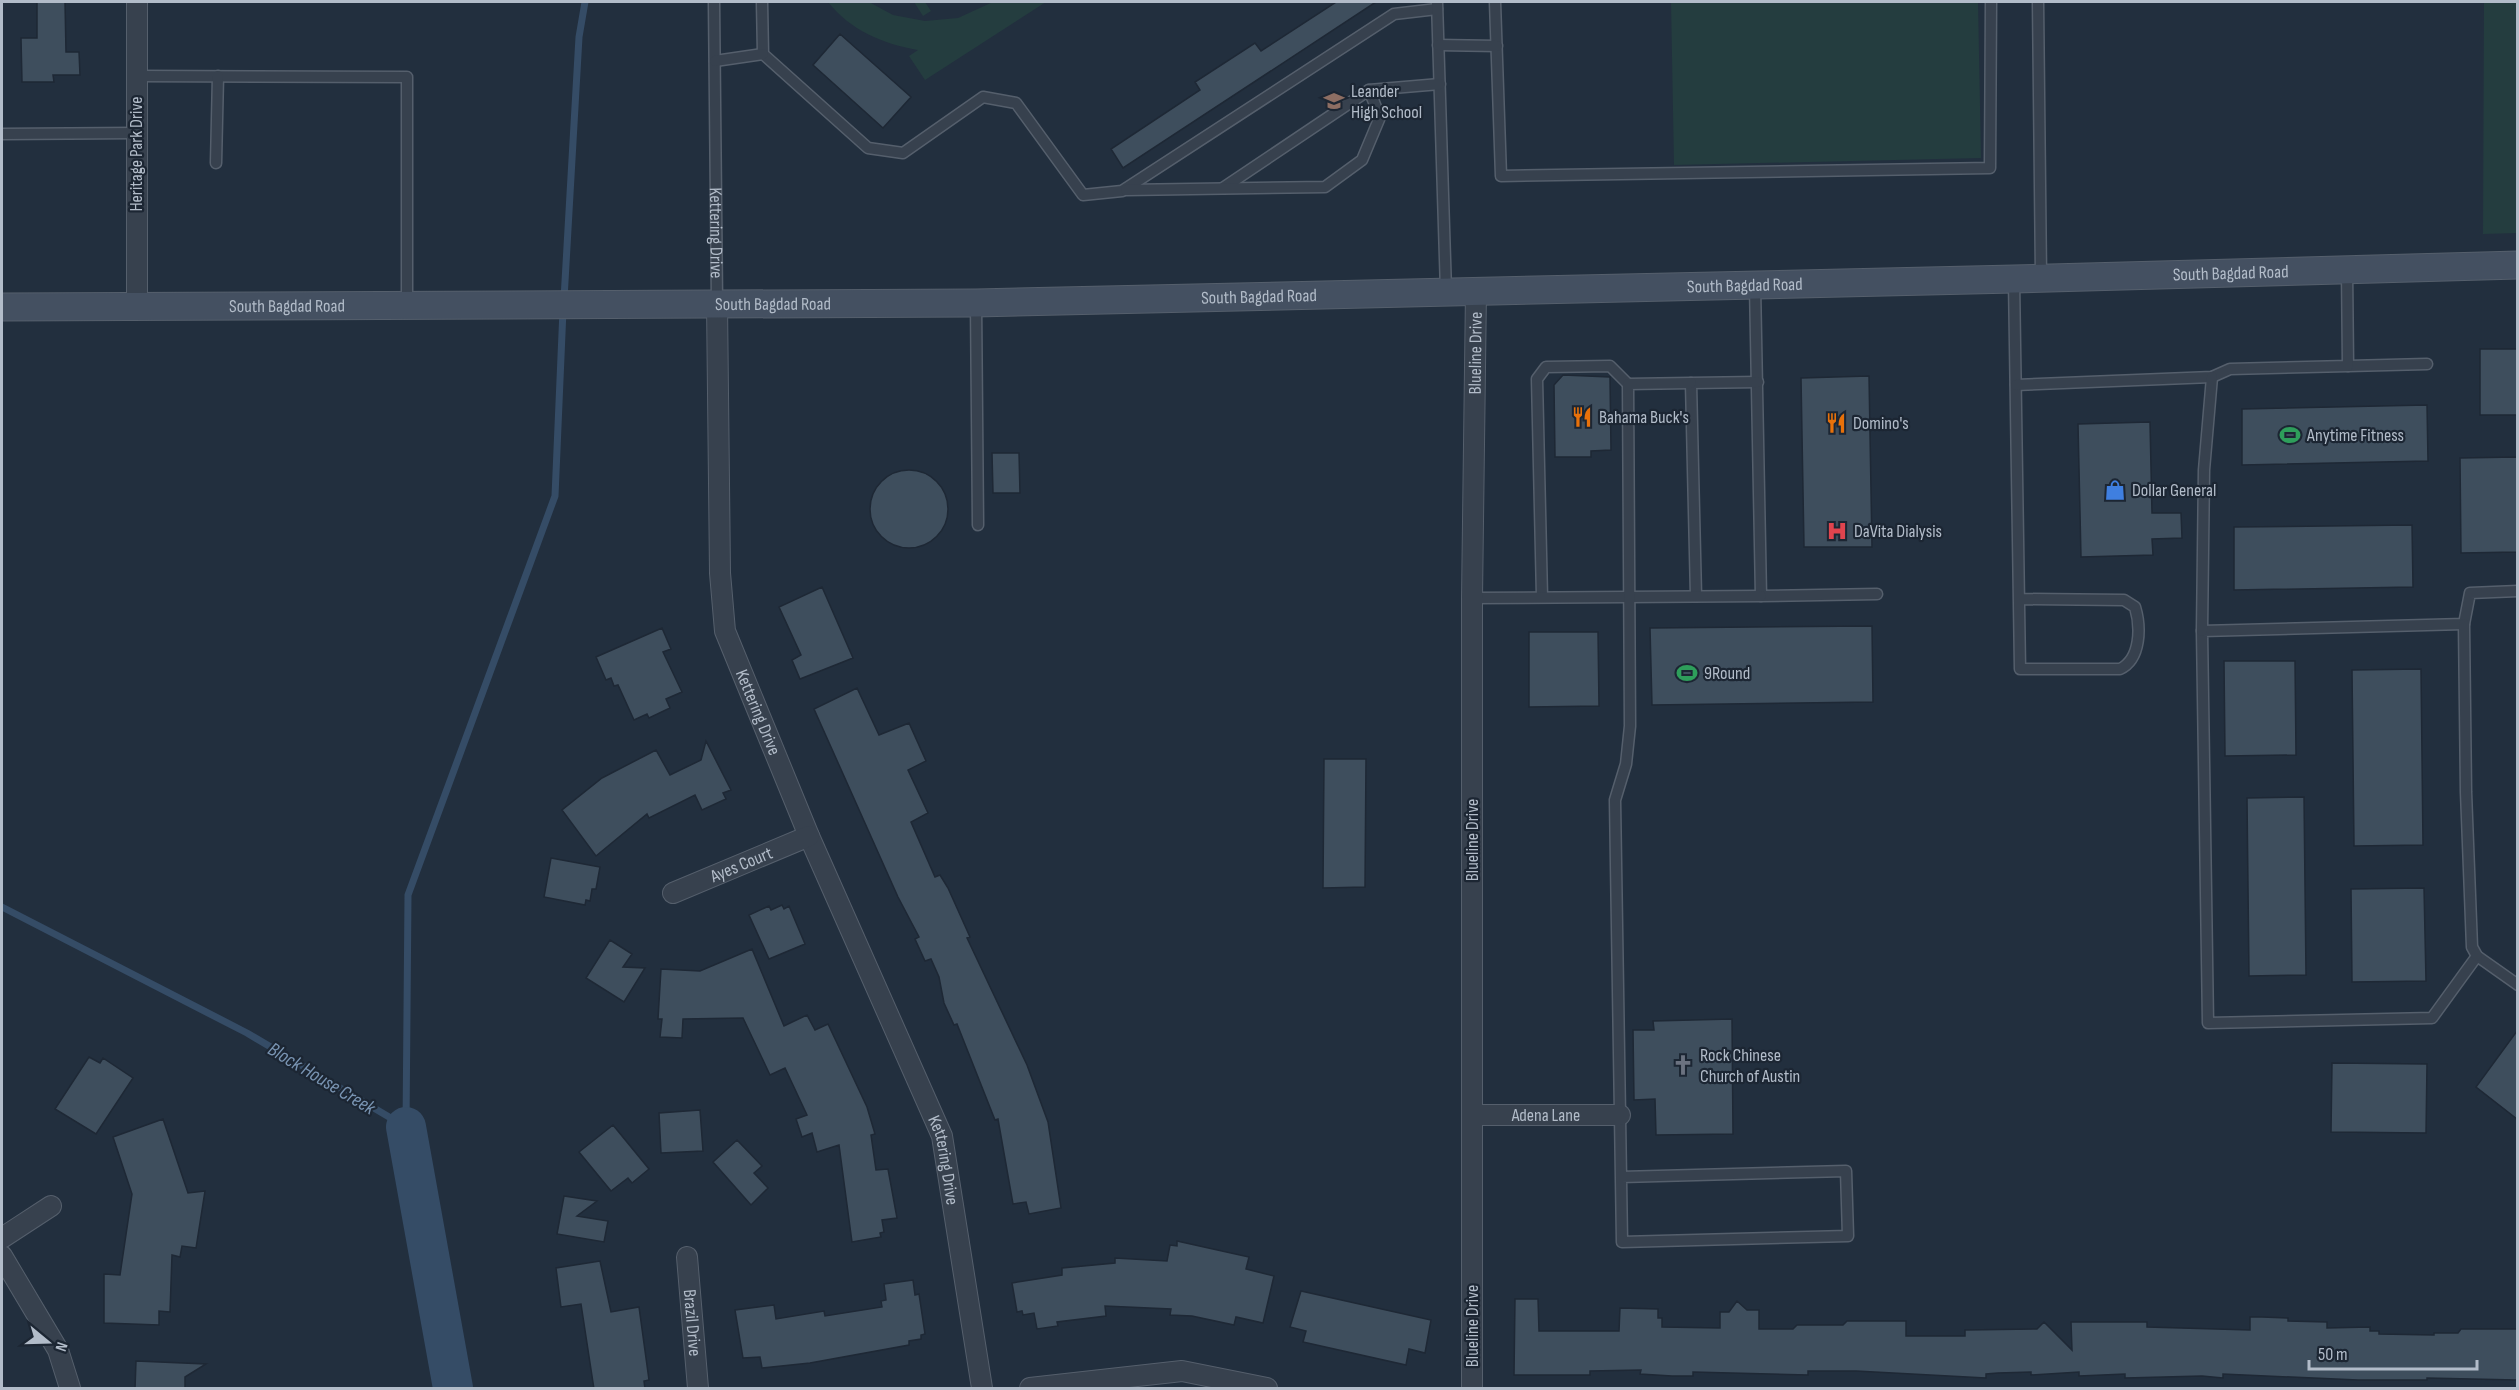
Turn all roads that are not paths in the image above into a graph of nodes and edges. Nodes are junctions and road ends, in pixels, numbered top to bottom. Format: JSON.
{"nodes":[{"id":1,"x":137,"y":2,"type":"edge"},
{"id":2,"x":714,"y":2,"type":"edge"},
{"id":3,"x":762,"y":2,"type":"edge"},
{"id":4,"x":1495,"y":2,"type":"edge"},
{"id":5,"x":1991,"y":2,"type":"edge"},
{"id":6,"x":2038,"y":2,"type":"edge"},
{"id":7,"x":1437,"y":5,"type":"edge"},
{"id":8,"x":1438,"y":45,"type":"junction"},
{"id":9,"x":1497,"y":46,"type":"junction"},
{"id":10,"x":763,"y":54,"type":"junction"},
{"id":11,"x":715,"y":61,"type":"junction"},
{"id":12,"x":137,"y":76,"type":"junction"},
{"id":13,"x":218,"y":76,"type":"junction"},
{"id":14,"x":1440,"y":84,"type":"junction"},
{"id":15,"x":1369,"y":90,"type":"junction"},
{"id":16,"x":136,"y":133,"type":"junction"},
{"id":17,"x":2,"y":134,"type":"edge"},
{"id":18,"x":216,"y":163,"type":"dead end"},
{"id":19,"x":1223,"y":188,"type":"junction"},
{"id":20,"x":1122,"y":191,"type":"junction"},
{"id":21,"x":2517,"y":265,"type":"edge"},
{"id":22,"x":2347,"y":269,"type":"junction"},
{"id":23,"x":2041,"y":278,"type":"junction"},
{"id":24,"x":2014,"y":279,"type":"junction"},
{"id":25,"x":1755,"y":285,"type":"junction"},
{"id":26,"x":1476,"y":291,"type":"junction"},
{"id":27,"x":1446,"y":292,"type":"junction"},
{"id":28,"x":717,"y":303,"type":"junction"},
{"id":29,"x":976,"y":303,"type":"junction"},
{"id":30,"x":407,"y":305,"type":"junction"},
{"id":31,"x":137,"y":307,"type":"junction"},
{"id":32,"x":2,"y":308,"type":"edge"},
{"id":33,"x":2427,"y":364,"type":"dead end"},
{"id":34,"x":2348,"y":366,"type":"junction"},
{"id":35,"x":2212,"y":377,"type":"junction"},
{"id":36,"x":1758,"y":382,"type":"junction"},
{"id":37,"x":1691,"y":383,"type":"junction"},
{"id":38,"x":1628,"y":384,"type":"junction"},
{"id":39,"x":2016,"y":385,"type":"junction"},
{"id":40,"x":978,"y":525,"type":"dead end"},
{"id":41,"x":2517,"y":591,"type":"edge"},
{"id":42,"x":1876,"y":594,"type":"dead end"},
{"id":43,"x":1696,"y":596,"type":"junction"},
{"id":44,"x":1761,"y":596,"type":"junction"},
{"id":45,"x":1542,"y":597,"type":"junction"},
{"id":46,"x":1630,"y":597,"type":"junction"},
{"id":47,"x":1472,"y":598,"type":"junction"},
{"id":48,"x":2021,"y":599,"type":"junction"},
{"id":49,"x":2464,"y":624,"type":"junction"},
{"id":50,"x":2202,"y":632,"type":"junction"},
{"id":51,"x":809,"y":836,"type":"junction"},
{"id":52,"x":673,"y":893,"type":"dead end"},
{"id":53,"x":2476,"y":956,"type":"junction"},
{"id":54,"x":2517,"y":985,"type":"edge"},
{"id":55,"x":1472,"y":1115,"type":"junction"},
{"id":56,"x":1620,"y":1115,"type":"junction"},
{"id":57,"x":1621,"y":1177,"type":"junction"},
{"id":58,"x":51,"y":1206,"type":"dead end"},
{"id":59,"x":2,"y":1238,"type":"edge"},
{"id":60,"x":2,"y":1256,"type":"edge"},
{"id":61,"x":687,"y":1257,"type":"dead end"},
{"id":62,"x":70,"y":1389,"type":"edge"},
{"id":63,"x":698,"y":1389,"type":"edge"},
{"id":64,"x":982,"y":1389,"type":"edge"},
{"id":65,"x":1030,"y":1389,"type":"edge"},
{"id":66,"x":1267,"y":1389,"type":"edge"},
{"id":67,"x":1472,"y":1389,"type":"edge"}],
"edges":[{"from":1,"to":12,"type":"street","name":"Heritage Park Drive"},
{"from":2,"to":11,"type":"lane","name":"Kettering Drive"},
{"from":3,"to":10,"type":"lane"},
{"from":4,"to":9,"type":"lane"},
{"from":5,"to":9,"type":"lane"},
{"from":6,"to":23,"type":"lane"},
{"from":7,"to":8,"type":"lane"},
{"from":7,"to":20,"type":"lane"},
{"from":8,"to":9,"type":"lane"},
{"from":8,"to":14,"type":"lane"},
{"from":10,"to":11,"type":"lane"},
{"from":10,"to":20,"type":"lane"},
{"from":11,"to":28,"type":"lane","name":"Kettering Drive"},
{"from":12,"to":13,"type":"lane"},
{"from":12,"to":16,"type":"street","name":"Heritage Park Drive"},
{"from":13,"to":18,"type":"lane"},
{"from":13,"to":30,"type":"lane"},
{"from":14,"to":15,"type":"lane"},
{"from":14,"to":27,"type":"lane"},
{"from":15,"to":19,"type":"lane"},
{"from":15,"to":19,"type":"lane"},
{"from":16,"to":17,"type":"lane"},
{"from":16,"to":31,"type":"street","name":"Heritage Park Drive"},
{"from":19,"to":20,"type":"lane"},
{"from":21,"to":22,"type":"main road","name":"South Bagdad Road"},
{"from":22,"to":23,"type":"main road","name":"South Bagdad Road"},
{"from":22,"to":34,"type":"lane"},
{"from":23,"to":24,"type":"main road","name":"South Bagdad Road"},
{"from":24,"to":25,"type":"main road","name":"South Bagdad Road"},
{"from":24,"to":39,"type":"lane"},
{"from":25,"to":26,"type":"main road","name":"South Bagdad Road"},
{"from":25,"to":36,"type":"lane"},
{"from":26,"to":27,"type":"main road","name":"South Bagdad Road"},
{"from":26,"to":47,"type":"street","name":"Blueline Drive"},
{"from":27,"to":29,"type":"main road","name":"South Bagdad Road"},
{"from":28,"to":29,"type":"main road","name":"South Bagdad Road"},
{"from":28,"to":30,"type":"main road","name":"South Bagdad Road"},
{"from":28,"to":51,"type":"street","name":"Kettering Drive"},
{"from":29,"to":40,"type":"lane"},
{"from":30,"to":31,"type":"main road","name":"South Bagdad Road"},
{"from":31,"to":32,"type":"main road","name":"South Bagdad Road"},
{"from":33,"to":34,"type":"lane"},
{"from":34,"to":35,"type":"lane"},
{"from":35,"to":39,"type":"lane"},
{"from":35,"to":50,"type":"lane"},
{"from":36,"to":37,"type":"lane"},
{"from":36,"to":44,"type":"lane"},
{"from":37,"to":38,"type":"lane"},
{"from":37,"to":43,"type":"lane"},
{"from":38,"to":45,"type":"lane"},
{"from":38,"to":46,"type":"lane"},
{"from":39,"to":48,"type":"lane"},
{"from":41,"to":49,"type":"lane"},
{"from":42,"to":44,"type":"lane"},
{"from":43,"to":44,"type":"lane"},
{"from":43,"to":46,"type":"lane"},
{"from":45,"to":46,"type":"lane"},
{"from":45,"to":47,"type":"lane"},
{"from":46,"to":56,"type":"lane"},
{"from":47,"to":55,"type":"street","name":"Blueline Drive"},
{"from":48,"to":48,"type":"lane"},
{"from":49,"to":50,"type":"lane"},
{"from":49,"to":53,"type":"lane"},
{"from":50,"to":53,"type":"lane"},
{"from":51,"to":52,"type":"street","name":"Ayes Court"},
{"from":51,"to":64,"type":"street","name":"Kettering Drive"},
{"from":53,"to":54,"type":"lane"},
{"from":55,"to":56,"type":"street","name":"Adena Lane"},
{"from":55,"to":67,"type":"street","name":"Blueline Drive"},
{"from":56,"to":57,"type":"lane"},
{"from":57,"to":57,"type":"lane"},
{"from":58,"to":59,"type":"street"},
{"from":60,"to":62,"type":"street"},
{"from":61,"to":63,"type":"street","name":"Brazil Drive"},
{"from":65,"to":66,"type":"street"}]}
